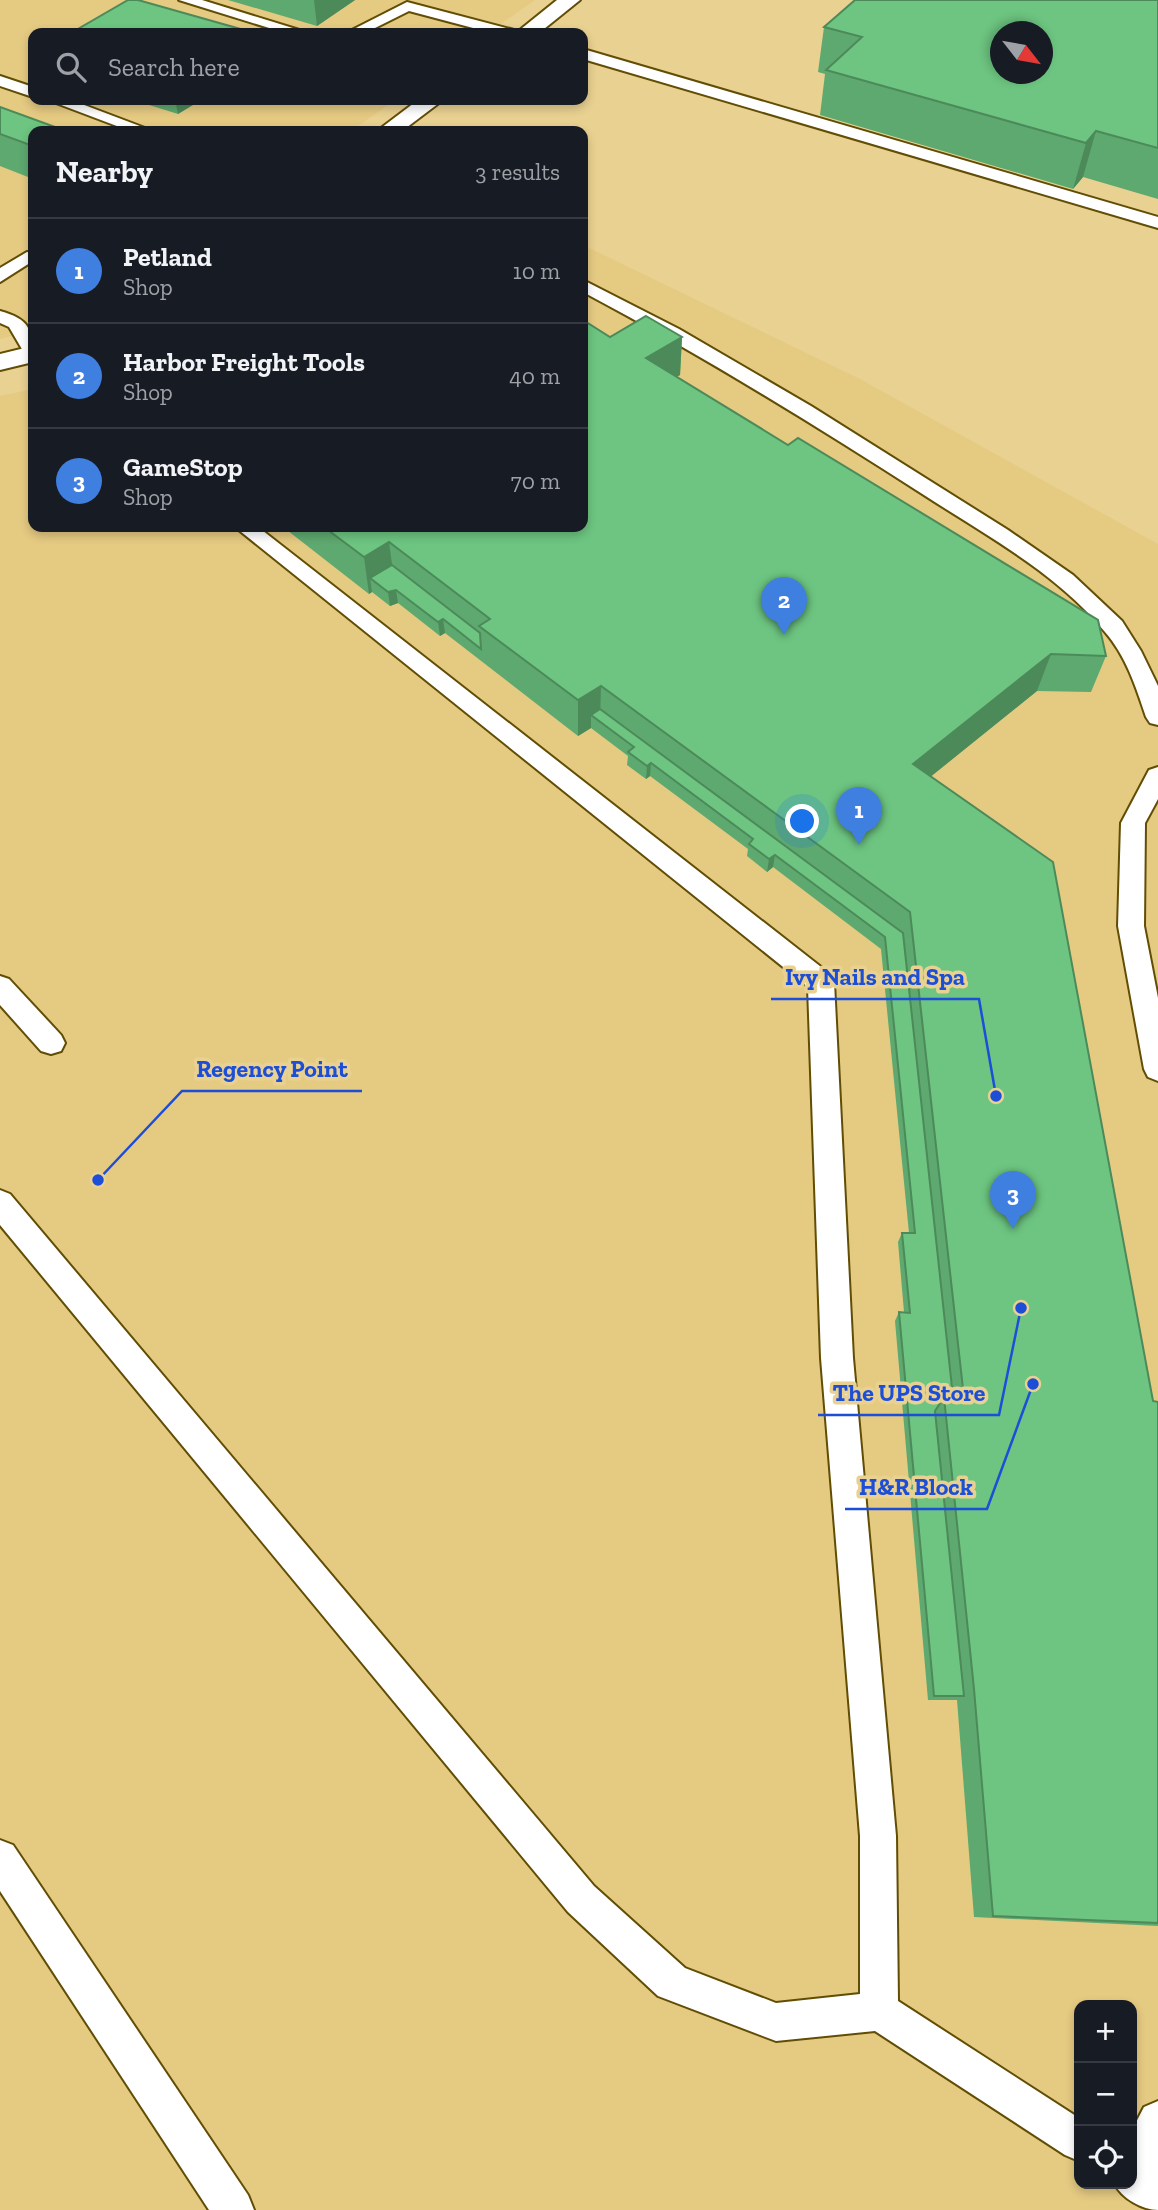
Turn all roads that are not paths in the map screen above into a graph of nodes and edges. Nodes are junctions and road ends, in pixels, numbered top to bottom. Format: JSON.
{"nodes":[{"id":1,"x":186,"y":0,"type":"edge"},
{"id":2,"x":570,"y":0,"type":"edge"},
{"id":3,"x":284,"y":28,"type":"edge"},
{"id":4,"x":364,"y":28,"type":"edge"},
{"id":5,"x":490,"y":28,"type":"edge"},
{"id":6,"x":533,"y":28,"type":"edge"},
{"id":7,"x":588,"y":55,"type":"edge"},
{"id":8,"x":0,"y":81,"type":"edge"},
{"id":9,"x":28,"y":90,"type":"edge"},
{"id":10,"x":70,"y":105,"type":"edge"},
{"id":11,"x":425,"y":105,"type":"edge"},
{"id":12,"x":131,"y":126,"type":"edge"},
{"id":13,"x":395,"y":126,"type":"edge"},
{"id":14,"x":1158,"y":223,"type":"edge"},
{"id":15,"x":27,"y":257,"type":"dead end"},
{"id":16,"x":0,"y":277,"type":"edge"},
{"id":17,"x":588,"y":288,"type":"edge"},
{"id":18,"x":0,"y":317,"type":"edge"},
{"id":19,"x":28,"y":344,"type":"edge"},
{"id":20,"x":28,"y":354,"type":"edge"},
{"id":21,"x":0,"y":362,"type":"edge"},
{"id":22,"x":251,"y":532,"type":"edge"},
{"id":23,"x":1158,"y":717,"type":"edge"},
{"id":24,"x":1158,"y":776,"type":"edge"},
{"id":25,"x":0,"y":987,"type":"edge"},
{"id":26,"x":51,"y":1043,"type":"dead end"},
{"id":27,"x":1158,"y":1069,"type":"edge"},
{"id":28,"x":0,"y":1203,"type":"edge"},
{"id":29,"x":0,"y":1858,"type":"edge"},
{"id":30,"x":879,"y":2011,"type":"junction"},
{"id":31,"x":1158,"y":2121,"type":"edge"},
{"id":32,"x":1074,"y":2138,"type":"edge"},
{"id":33,"x":1137,"y":2164,"type":"edge"},
{"id":34,"x":1137,"y":2178,"type":"edge"},
{"id":35,"x":1158,"y":2194,"type":"edge"},
{"id":36,"x":233,"y":2210,"type":"edge"}],
"edges":[{"from":1,"to":3,"type":"lane"},
{"from":2,"to":6,"type":"street"},
{"from":4,"to":5,"type":"lane"},
{"from":7,"to":14,"type":"lane"},
{"from":8,"to":9,"type":"lane"},
{"from":10,"to":12,"type":"lane"},
{"from":11,"to":13,"type":"street"},
{"from":15,"to":16,"type":"lane"},
{"from":17,"to":23,"type":"lane"},
{"from":18,"to":19,"type":"lane"},
{"from":20,"to":21,"type":"street"},
{"from":22,"to":30,"type":"lane"},
{"from":24,"to":27,"type":"lane"},
{"from":25,"to":26,"type":"lane"},
{"from":28,"to":30,"type":"lane"},
{"from":29,"to":36,"type":"lane"},
{"from":30,"to":32,"type":"lane"},
{"from":31,"to":33,"type":"lane"},
{"from":34,"to":35,"type":"lane"}]}
